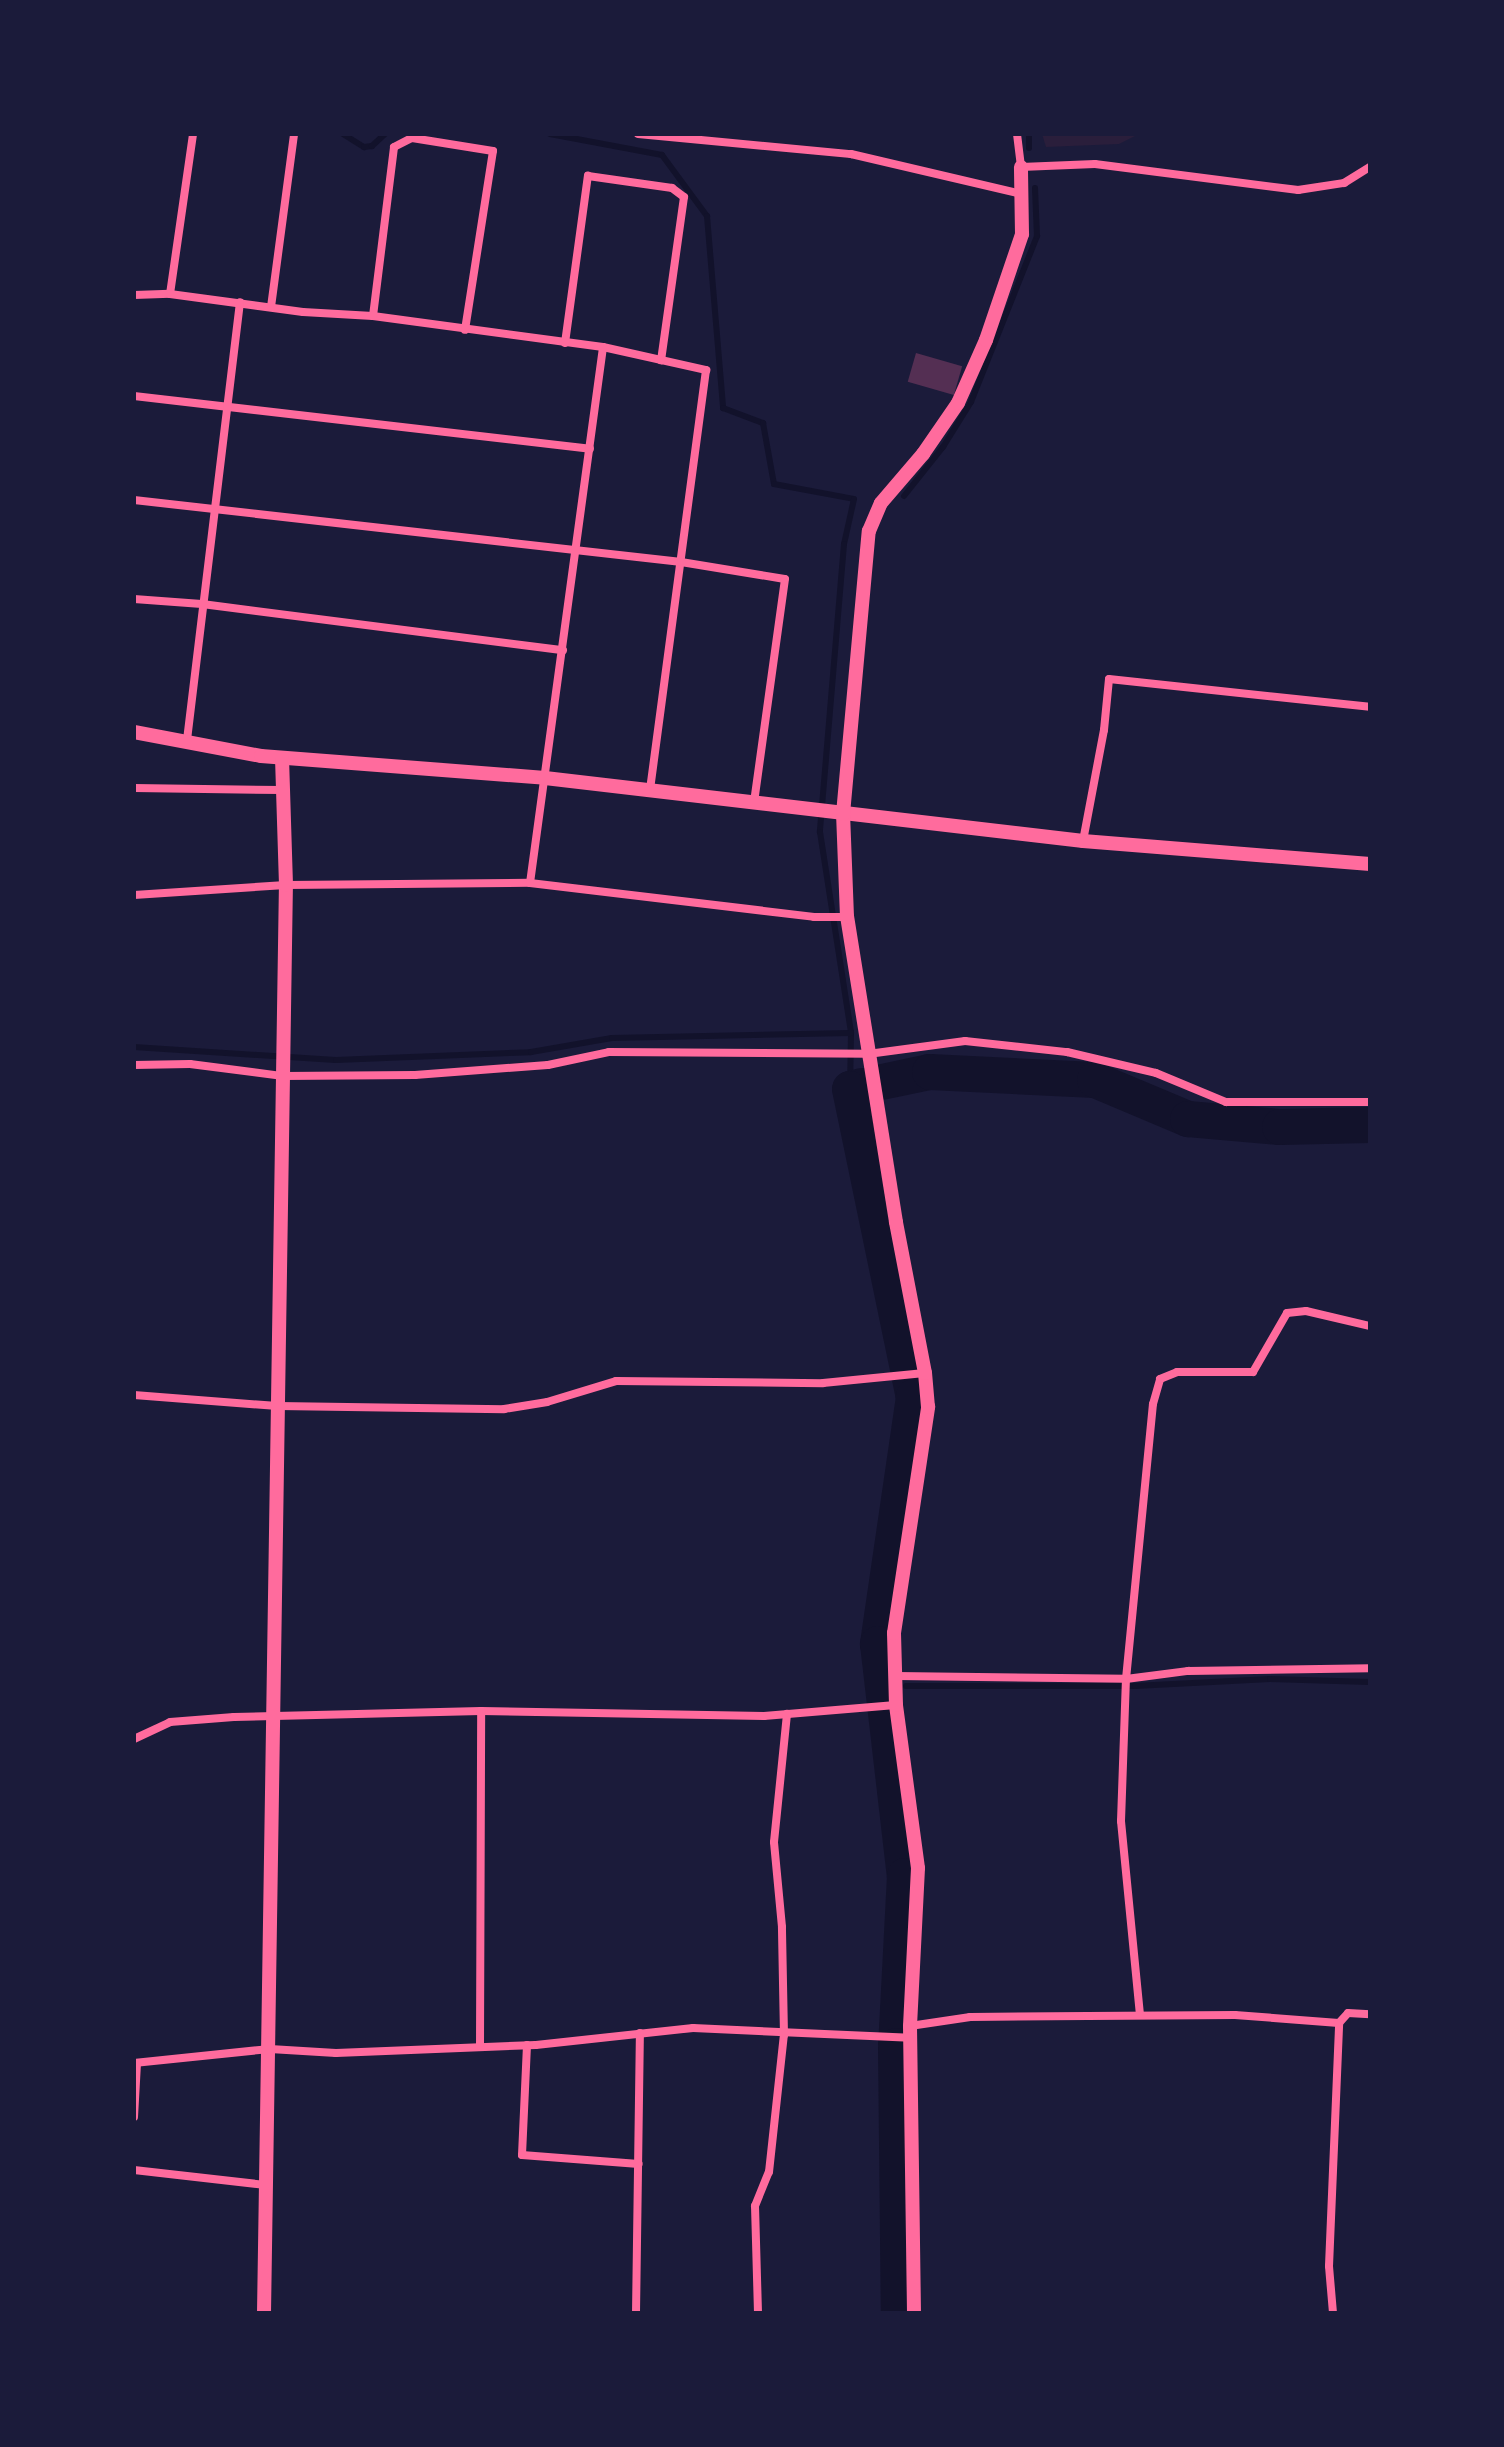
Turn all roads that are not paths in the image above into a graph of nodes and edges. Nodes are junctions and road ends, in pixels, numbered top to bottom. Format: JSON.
{"nodes":[{"id":1,"x":193,"y":134,"type":"edge"},
{"id":2,"x":294,"y":134,"type":"edge"},
{"id":3,"x":638,"y":134,"type":"edge"},
{"id":4,"x":1017,"y":134,"type":"edge"},
{"id":5,"x":1021,"y":167,"type":"junction"},
{"id":6,"x":1370,"y":167,"type":"edge"},
{"id":7,"x":1021,"y":194,"type":"junction"},
{"id":8,"x":170,"y":294,"type":"junction"},
{"id":9,"x":134,"y":295,"type":"edge"},
{"id":10,"x":240,"y":302,"type":"junction"},
{"id":11,"x":271,"y":307,"type":"junction"},
{"id":12,"x":373,"y":316,"type":"junction"},
{"id":13,"x":465,"y":330,"type":"junction"},
{"id":14,"x":565,"y":343,"type":"junction"},
{"id":15,"x":603,"y":347,"type":"junction"},
{"id":16,"x":661,"y":360,"type":"junction"},
{"id":17,"x":134,"y":396,"type":"edge"},
{"id":18,"x":226,"y":405,"type":"junction"},
{"id":19,"x":590,"y":449,"type":"junction"},
{"id":20,"x":134,"y":500,"type":"edge"},
{"id":21,"x":213,"y":509,"type":"junction"},
{"id":22,"x":577,"y":549,"type":"junction"},
{"id":23,"x":681,"y":562,"type":"junction"},
{"id":24,"x":134,"y":599,"type":"edge"},
{"id":25,"x":202,"y":604,"type":"junction"},
{"id":26,"x":563,"y":650,"type":"junction"},
{"id":27,"x":1370,"y":707,"type":"edge"},
{"id":28,"x":134,"y":732,"type":"edge"},
{"id":29,"x":187,"y":740,"type":"junction"},
{"id":30,"x":282,"y":759,"type":"junction"},
{"id":31,"x":545,"y":778,"type":"junction"},
{"id":32,"x":134,"y":788,"type":"edge"},
{"id":33,"x":650,"y":789,"type":"junction"},
{"id":34,"x":282,"y":790,"type":"junction"},
{"id":35,"x":754,"y":802,"type":"junction"},
{"id":36,"x":843,"y":814,"type":"junction"},
{"id":37,"x":1083,"y":841,"type":"junction"},
{"id":38,"x":1370,"y":864,"type":"edge"},
{"id":39,"x":530,"y":883,"type":"junction"},
{"id":40,"x":286,"y":885,"type":"junction"},
{"id":41,"x":134,"y":895,"type":"edge"},
{"id":42,"x":847,"y":917,"type":"junction"},
{"id":43,"x":868,"y":1054,"type":"junction"},
{"id":44,"x":134,"y":1065,"type":"edge"},
{"id":45,"x":283,"y":1069,"type":"junction"},
{"id":46,"x":1370,"y":1102,"type":"edge"},
{"id":47,"x":1370,"y":1326,"type":"edge"},
{"id":48,"x":922,"y":1374,"type":"junction"},
{"id":49,"x":134,"y":1395,"type":"edge"},
{"id":50,"x":278,"y":1406,"type":"junction"},
{"id":51,"x":1370,"y":1668,"type":"edge"},
{"id":52,"x":896,"y":1676,"type":"junction"},
{"id":53,"x":1126,"y":1680,"type":"junction"},
{"id":54,"x":893,"y":1705,"type":"junction"},
{"id":55,"x":481,"y":1711,"type":"junction"},
{"id":56,"x":787,"y":1714,"type":"junction"},
{"id":57,"x":271,"y":1715,"type":"junction"},
{"id":58,"x":134,"y":1739,"type":"edge"},
{"id":59,"x":1370,"y":2014,"type":"edge"},
{"id":60,"x":1140,"y":2015,"type":"junction"},
{"id":61,"x":1339,"y":2023,"type":"junction"},
{"id":62,"x":640,"y":2033,"type":"junction"},
{"id":63,"x":907,"y":2034,"type":"junction"},
{"id":64,"x":784,"y":2035,"type":"junction"},
{"id":65,"x":527,"y":2045,"type":"junction"},
{"id":66,"x":480,"y":2047,"type":"junction"},
{"id":67,"x":270,"y":2049,"type":"junction"},
{"id":68,"x":136,"y":2063,"type":"edge"},
{"id":69,"x":134,"y":2117,"type":"edge"},
{"id":70,"x":639,"y":2164,"type":"junction"},
{"id":71,"x":134,"y":2170,"type":"edge"},
{"id":72,"x":267,"y":2185,"type":"junction"},
{"id":73,"x":264,"y":2313,"type":"edge"},
{"id":74,"x":636,"y":2313,"type":"edge"},
{"id":75,"x":758,"y":2313,"type":"edge"},
{"id":76,"x":914,"y":2313,"type":"edge"},
{"id":77,"x":1333,"y":2313,"type":"edge"}],
"edges":[{"from":1,"to":8,"type":"street"},
{"from":2,"to":11,"type":"street"},
{"from":3,"to":7,"type":"street"},
{"from":4,"to":5,"type":"street"},
{"from":5,"to":6,"type":"street"},
{"from":5,"to":7,"type":"street"},
{"from":7,"to":36,"type":"street"},
{"from":8,"to":9,"type":"street"},
{"from":8,"to":10,"type":"street"},
{"from":10,"to":11,"type":"street"},
{"from":10,"to":18,"type":"street"},
{"from":11,"to":12,"type":"street"},
{"from":12,"to":13,"type":"street"},
{"from":12,"to":13,"type":"street"},
{"from":13,"to":14,"type":"street"},
{"from":14,"to":15,"type":"street"},
{"from":14,"to":16,"type":"street"},
{"from":15,"to":16,"type":"street"},
{"from":15,"to":19,"type":"street"},
{"from":16,"to":23,"type":"street"},
{"from":17,"to":18,"type":"street"},
{"from":18,"to":19,"type":"street"},
{"from":18,"to":21,"type":"street"},
{"from":19,"to":22,"type":"street"},
{"from":20,"to":21,"type":"street"},
{"from":21,"to":22,"type":"street"},
{"from":21,"to":25,"type":"street"},
{"from":22,"to":23,"type":"street"},
{"from":22,"to":26,"type":"street"},
{"from":23,"to":33,"type":"street"},
{"from":23,"to":35,"type":"street"},
{"from":24,"to":25,"type":"street"},
{"from":25,"to":26,"type":"street"},
{"from":25,"to":29,"type":"street"},
{"from":26,"to":31,"type":"street"},
{"from":27,"to":37,"type":"street"},
{"from":28,"to":29,"type":"street"},
{"from":29,"to":30,"type":"street"},
{"from":30,"to":31,"type":"street"},
{"from":30,"to":34,"type":"street"},
{"from":31,"to":33,"type":"street"},
{"from":31,"to":39,"type":"street"},
{"from":32,"to":34,"type":"street"},
{"from":33,"to":35,"type":"street"},
{"from":34,"to":40,"type":"street"},
{"from":35,"to":36,"type":"street"},
{"from":36,"to":37,"type":"street"},
{"from":36,"to":42,"type":"street"},
{"from":37,"to":38,"type":"street"},
{"from":39,"to":40,"type":"street"},
{"from":39,"to":42,"type":"street"},
{"from":40,"to":41,"type":"street"},
{"from":40,"to":45,"type":"street"},
{"from":42,"to":43,"type":"street"},
{"from":43,"to":45,"type":"street"},
{"from":43,"to":46,"type":"street"},
{"from":43,"to":48,"type":"street"},
{"from":44,"to":45,"type":"street"},
{"from":45,"to":50,"type":"street"},
{"from":47,"to":53,"type":"street"},
{"from":48,"to":50,"type":"street"},
{"from":48,"to":52,"type":"street"},
{"from":49,"to":50,"type":"street"},
{"from":50,"to":57,"type":"street"},
{"from":51,"to":53,"type":"street"},
{"from":52,"to":53,"type":"street"},
{"from":52,"to":54,"type":"street"},
{"from":53,"to":60,"type":"street"},
{"from":54,"to":56,"type":"street"},
{"from":54,"to":63,"type":"street"},
{"from":55,"to":56,"type":"street"},
{"from":55,"to":57,"type":"street"},
{"from":55,"to":66,"type":"street"},
{"from":56,"to":64,"type":"street"},
{"from":57,"to":58,"type":"street"},
{"from":57,"to":67,"type":"street"},
{"from":59,"to":61,"type":"street"},
{"from":60,"to":61,"type":"street"},
{"from":60,"to":63,"type":"street"},
{"from":61,"to":77,"type":"street"},
{"from":62,"to":64,"type":"street"},
{"from":62,"to":65,"type":"street"},
{"from":62,"to":70,"type":"street"},
{"from":63,"to":64,"type":"street"},
{"from":63,"to":76,"type":"street"},
{"from":64,"to":75,"type":"street"},
{"from":65,"to":66,"type":"street"},
{"from":65,"to":70,"type":"street"},
{"from":66,"to":67,"type":"street"},
{"from":67,"to":68,"type":"street"},
{"from":67,"to":72,"type":"street"},
{"from":68,"to":69,"type":"street"},
{"from":70,"to":74,"type":"street"},
{"from":71,"to":72,"type":"street"},
{"from":72,"to":73,"type":"street"}]}
